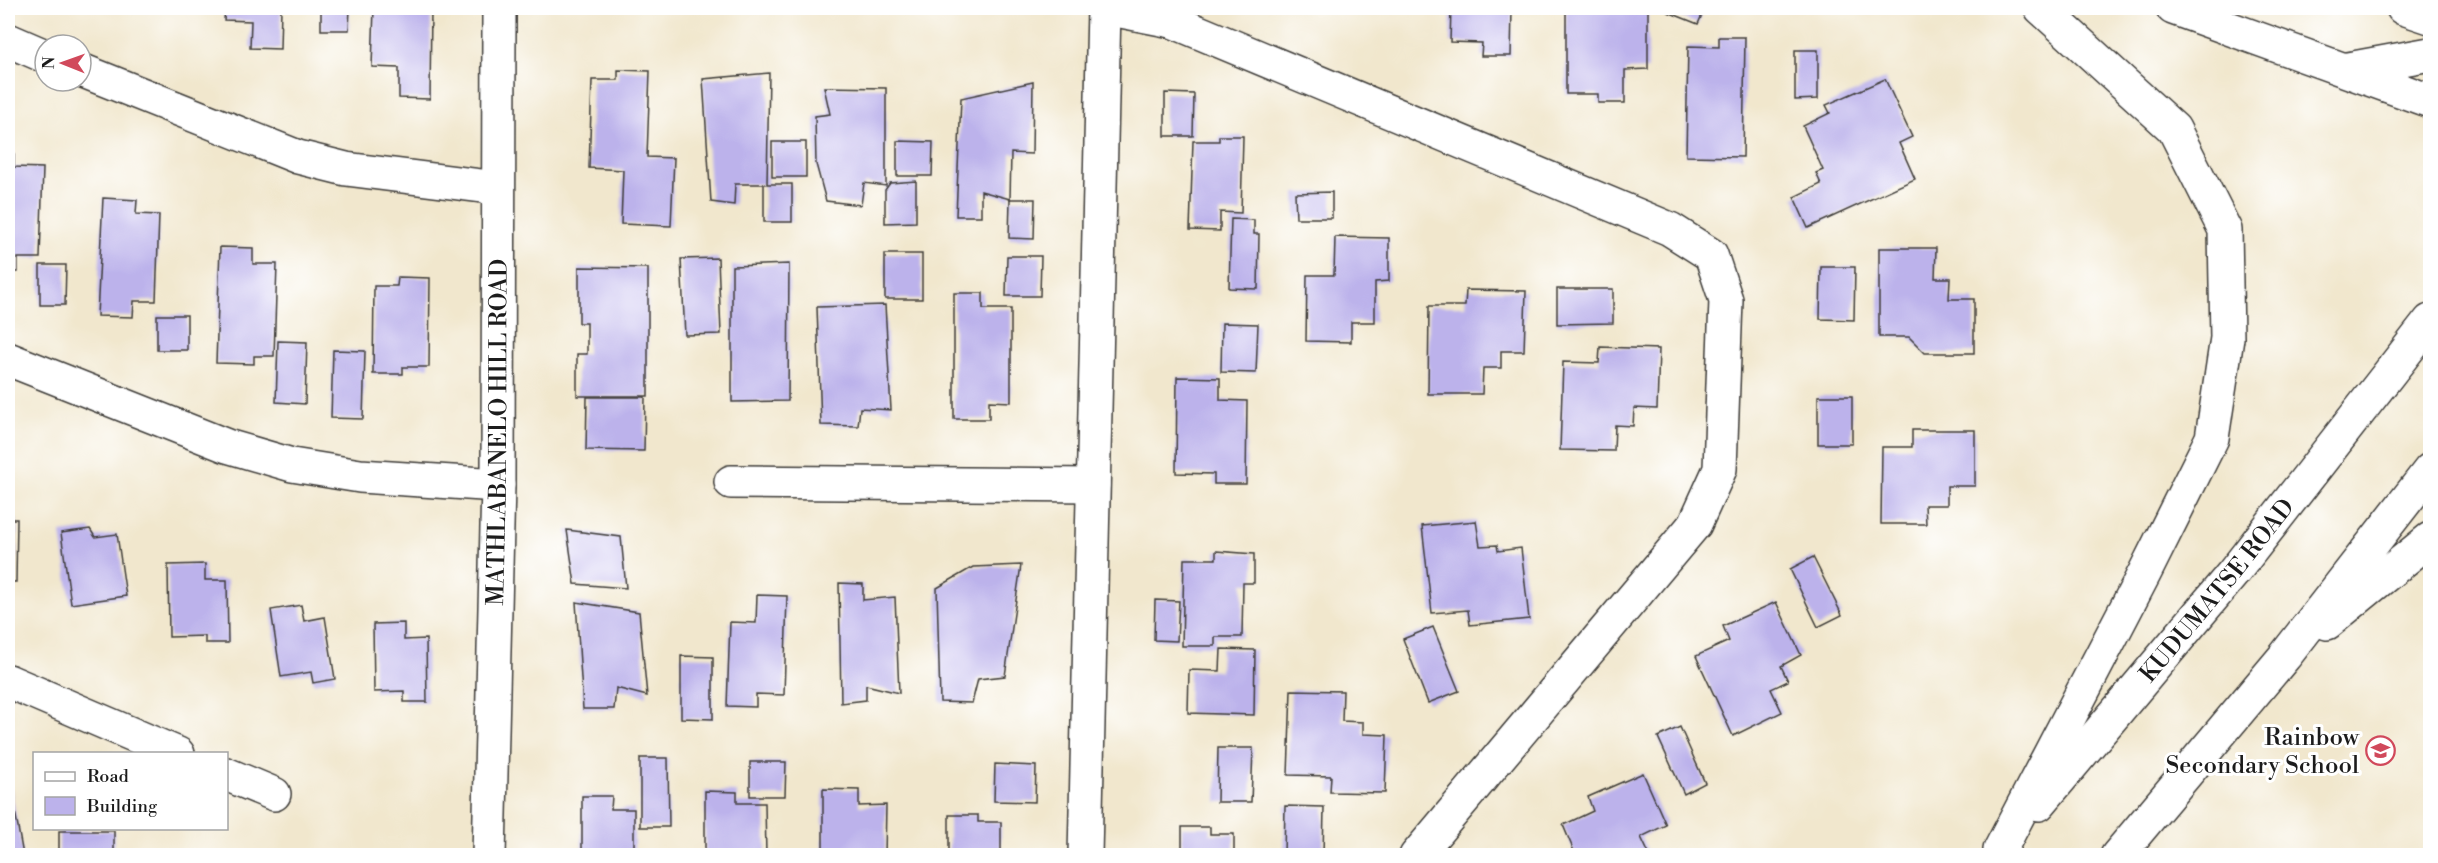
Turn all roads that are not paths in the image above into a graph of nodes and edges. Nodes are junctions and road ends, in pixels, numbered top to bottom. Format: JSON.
{"nodes":[{"id":1,"x":498,"y":8,"type":"edge"},
{"id":2,"x":1105,"y":8,"type":"edge"},
{"id":3,"x":2041,"y":8,"type":"edge"},
{"id":4,"x":2173,"y":8,"type":"edge"},
{"id":5,"x":2403,"y":8,"type":"edge"},
{"id":6,"x":2430,"y":17,"type":"edge"},
{"id":7,"x":8,"y":40,"type":"edge"},
{"id":8,"x":33,"y":51,"type":"edge"},
{"id":9,"x":2430,"y":54,"type":"edge"},
{"id":10,"x":2348,"y":69,"type":"junction"},
{"id":11,"x":93,"y":75,"type":"edge"},
{"id":12,"x":2430,"y":101,"type":"edge"},
{"id":13,"x":498,"y":188,"type":"junction"},
{"id":14,"x":2430,"y":321,"type":"edge"},
{"id":15,"x":8,"y":359,"type":"edge"},
{"id":16,"x":2430,"y":470,"type":"edge"},
{"id":17,"x":731,"y":482,"type":"dead end"},
{"id":18,"x":498,"y":485,"type":"junction"},
{"id":19,"x":1093,"y":485,"type":"junction"},
{"id":20,"x":2430,"y":539,"type":"edge"},
{"id":21,"x":2285,"y":656,"type":"junction"},
{"id":22,"x":8,"y":681,"type":"edge"},
{"id":23,"x":176,"y":752,"type":"edge"},
{"id":24,"x":228,"y":775,"type":"edge"},
{"id":25,"x":274,"y":794,"type":"dead end"},
{"id":26,"x":1998,"y":853,"type":"edge"},
{"id":27,"x":489,"y":855,"type":"edge"},
{"id":28,"x":1085,"y":855,"type":"edge"},
{"id":29,"x":1416,"y":855,"type":"edge"},
{"id":30,"x":2116,"y":855,"type":"edge"}],
"edges":[{"from":1,"to":13,"type":"main road","name":"MATHLABANELO HILL ROAD"},
{"from":2,"to":19,"type":"main road"},
{"from":2,"to":29,"type":"main road"},
{"from":3,"to":26,"type":"main road"},
{"from":4,"to":10,"type":"main road"},
{"from":5,"to":6,"type":"main road"},
{"from":7,"to":8,"type":"main road"},
{"from":9,"to":10,"type":"main road"},
{"from":10,"to":12,"type":"main road"},
{"from":11,"to":13,"type":"main road"},
{"from":13,"to":18,"type":"main road","name":"MATHLABANELO HILL ROAD"},
{"from":14,"to":26,"type":"main road","name":"KUDUMATSE ROAD"},
{"from":15,"to":18,"type":"main road"},
{"from":16,"to":21,"type":"main road"},
{"from":17,"to":19,"type":"main road"},
{"from":18,"to":27,"type":"main road","name":"MATHLABANELO HILL ROAD"},
{"from":19,"to":28,"type":"main road"},
{"from":20,"to":21,"type":"main road"},
{"from":21,"to":30,"type":"main road"},
{"from":22,"to":23,"type":"main road"},
{"from":24,"to":25,"type":"main road"}]}
